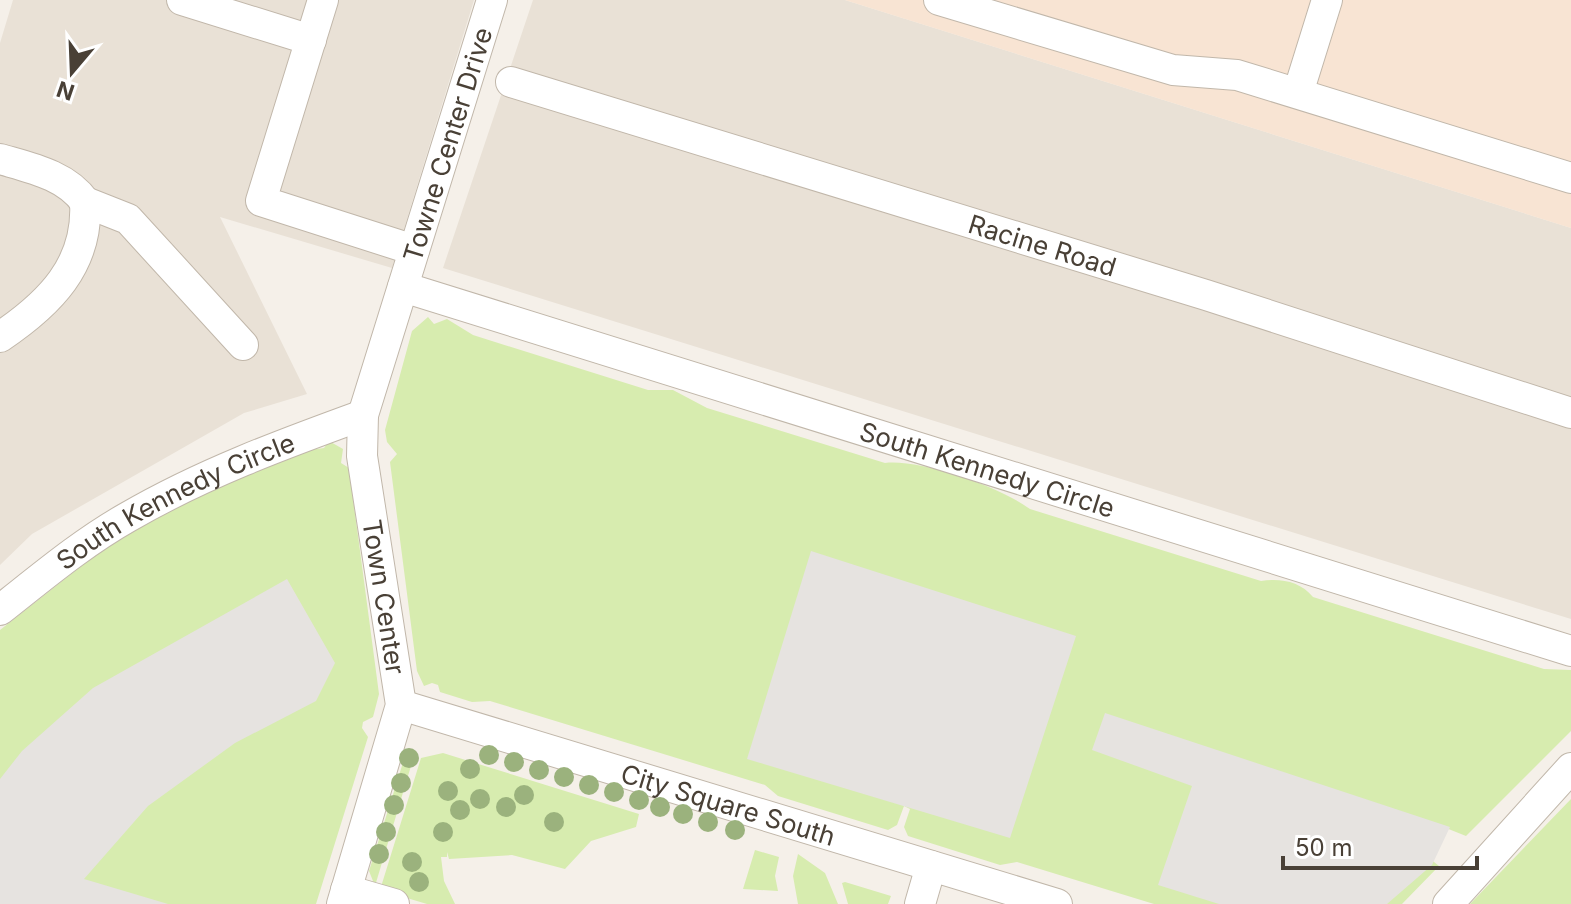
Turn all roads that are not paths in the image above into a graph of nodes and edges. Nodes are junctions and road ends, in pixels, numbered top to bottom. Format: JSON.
{"nodes":[{"id":1,"x":182,"y":0,"type":"edge"},
{"id":2,"x":323,"y":0,"type":"edge"},
{"id":3,"x":492,"y":0,"type":"edge"},
{"id":4,"x":939,"y":0,"type":"edge"},
{"id":5,"x":1327,"y":0,"type":"edge"},
{"id":6,"x":311,"y":40,"type":"junction"},
{"id":7,"x":511,"y":82,"type":"dead end"},
{"id":8,"x":1298,"y":93,"type":"junction"},
{"id":9,"x":0,"y":159,"type":"edge"},
{"id":10,"x":1571,"y":178,"type":"edge"},
{"id":11,"x":85,"y":202,"type":"junction"},
{"id":12,"x":414,"y":250,"type":"junction"},
{"id":13,"x":403,"y":287,"type":"junction"},
{"id":14,"x":0,"y":337,"type":"edge"},
{"id":15,"x":243,"y":345,"type":"dead end"},
{"id":16,"x":1571,"y":413,"type":"edge"},
{"id":17,"x":363,"y":415,"type":"junction"},
{"id":18,"x":0,"y":610,"type":"edge"},
{"id":19,"x":1571,"y":651,"type":"edge"},
{"id":20,"x":401,"y":705,"type":"junction"},
{"id":21,"x":1571,"y":768,"type":"edge"},
{"id":22,"x":931,"y":866,"type":"junction"},
{"id":23,"x":344,"y":897,"type":"edge"},
{"id":24,"x":394,"y":904,"type":"edge"},
{"id":25,"x":920,"y":904,"type":"edge"},
{"id":26,"x":1057,"y":904,"type":"edge"},
{"id":27,"x":1448,"y":904,"type":"edge"}],
"edges":[{"from":1,"to":6,"type":"street"},
{"from":2,"to":6,"type":"street"},
{"from":3,"to":12,"type":"street","name":"Towne Center Drive"},
{"from":4,"to":8,"type":"street"},
{"from":5,"to":8,"type":"street"},
{"from":6,"to":12,"type":"street"},
{"from":7,"to":16,"type":"street","name":"Racine Road"},
{"from":8,"to":10,"type":"street"},
{"from":9,"to":11,"type":"street"},
{"from":11,"to":14,"type":"street"},
{"from":11,"to":15,"type":"street"},
{"from":12,"to":13,"type":"street","name":"Towne Center Drive"},
{"from":13,"to":17,"type":"street","name":"Town Center"},
{"from":13,"to":19,"type":"street","name":"South Kennedy Circle"},
{"from":17,"to":18,"type":"street","name":"South Kennedy Circle"},
{"from":17,"to":20,"type":"street","name":"Town Center"},
{"from":20,"to":22,"type":"street","name":"City Square South"},
{"from":20,"to":23,"type":"street","name":"Town Center"},
{"from":21,"to":27,"type":"street"},
{"from":22,"to":25,"type":"street"},
{"from":22,"to":26,"type":"street","name":"City Square South"},
{"from":23,"to":24,"type":"street"}]}
